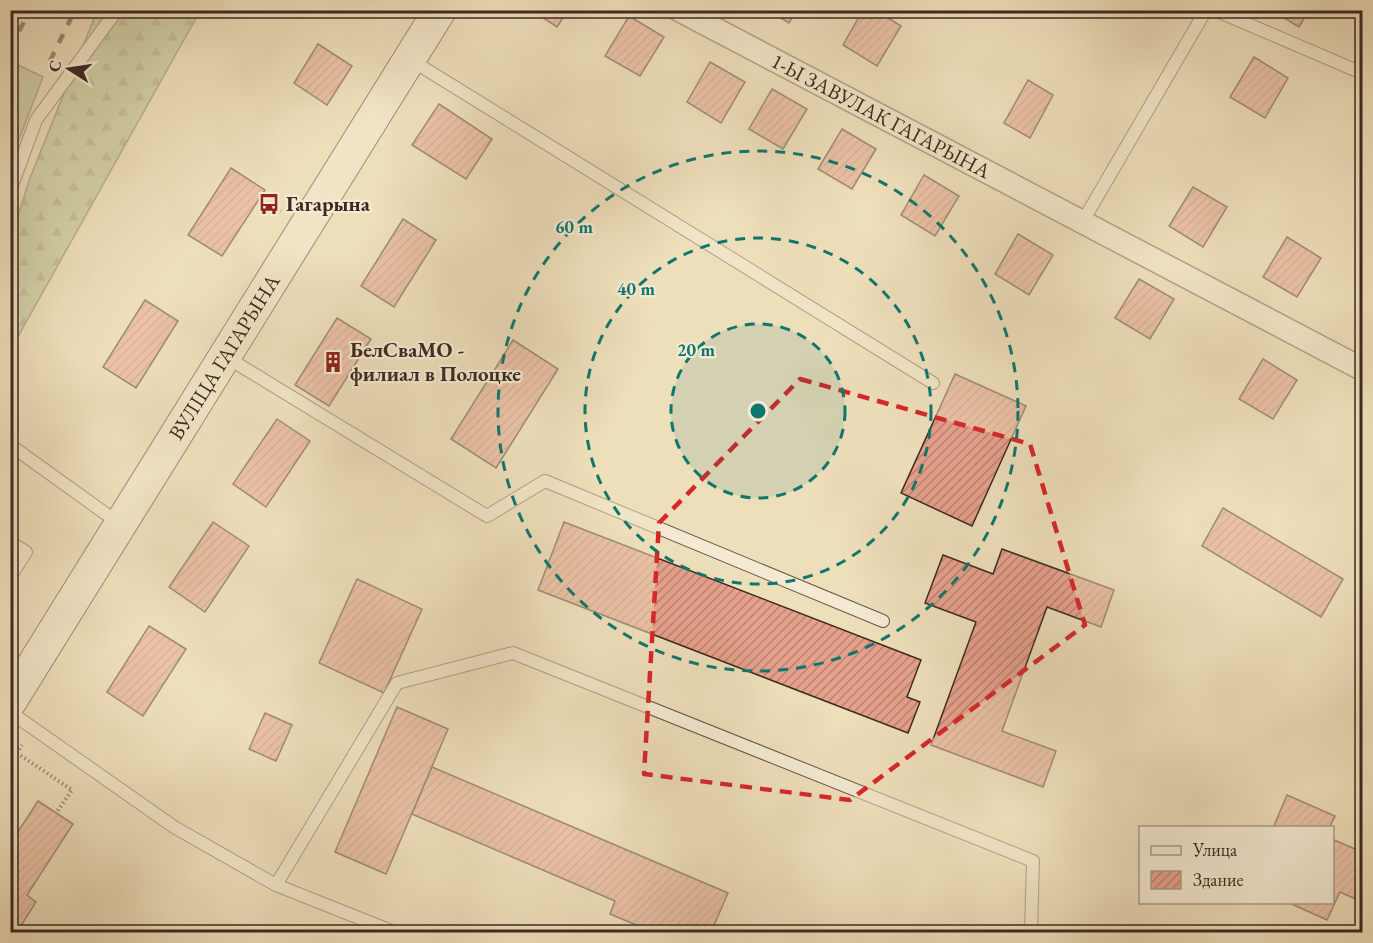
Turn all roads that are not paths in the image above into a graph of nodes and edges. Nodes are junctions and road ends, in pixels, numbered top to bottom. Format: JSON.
{"nodes":[{"id":1,"x":117,"y":10,"type":"edge"},
{"id":2,"x":440,"y":10,"type":"edge"},
{"id":3,"x":680,"y":10,"type":"edge"},
{"id":4,"x":1206,"y":10,"type":"edge"},
{"id":5,"x":1215,"y":10,"type":"edge"},
{"id":6,"x":410,"y":60,"type":"junction"},
{"id":7,"x":1362,"y":73,"type":"edge"},
{"id":8,"x":10,"y":191,"type":"edge"},
{"id":9,"x":1083,"y":221,"type":"junction"},
{"id":10,"x":225,"y":356,"type":"junction"},
{"id":11,"x":1362,"y":369,"type":"edge"},
{"id":12,"x":933,"y":383,"type":"dead end"},
{"id":13,"x":10,"y":445,"type":"edge"},
{"id":14,"x":121,"y":524,"type":"junction"},
{"id":15,"x":10,"y":542,"type":"edge"},
{"id":16,"x":10,"y":577,"type":"edge"},
{"id":17,"x":883,"y":621,"type":"dead end"},
{"id":18,"x":10,"y":702,"type":"edge"},
{"id":19,"x":10,"y":712,"type":"edge"},
{"id":20,"x":276,"y":885,"type":"junction"},
{"id":21,"x":394,"y":933,"type":"edge"},
{"id":22,"x":1031,"y":933,"type":"edge"}],
"edges":[{"from":1,"to":8,"type":"lane"},
{"from":2,"to":6,"type":"main road","name":"ВУЛІЦА ГАГАРЫНА"},
{"from":3,"to":9,"type":"street","name":"1-Ы ЗАВУЛАК ГАГАРЫНА"},
{"from":4,"to":9,"type":"lane"},
{"from":5,"to":7,"type":"lane"},
{"from":6,"to":10,"type":"main road","name":"ВУЛІЦА ГАГАРЫНА"},
{"from":6,"to":12,"type":"lane"},
{"from":9,"to":11,"type":"street","name":"1-Ы ЗАВУЛАК ГАГАРЫНА"},
{"from":10,"to":14,"type":"main road","name":"ВУЛІЦА ГАГАРЫНА"},
{"from":10,"to":17,"type":"lane"},
{"from":13,"to":14,"type":"lane"},
{"from":14,"to":18,"type":"main road","name":"ВУЛІЦА ГАГАРЫНА"},
{"from":15,"to":16,"type":"lane"},
{"from":19,"to":20,"type":"lane"},
{"from":20,"to":21,"type":"lane"},
{"from":20,"to":22,"type":"lane"}]}
